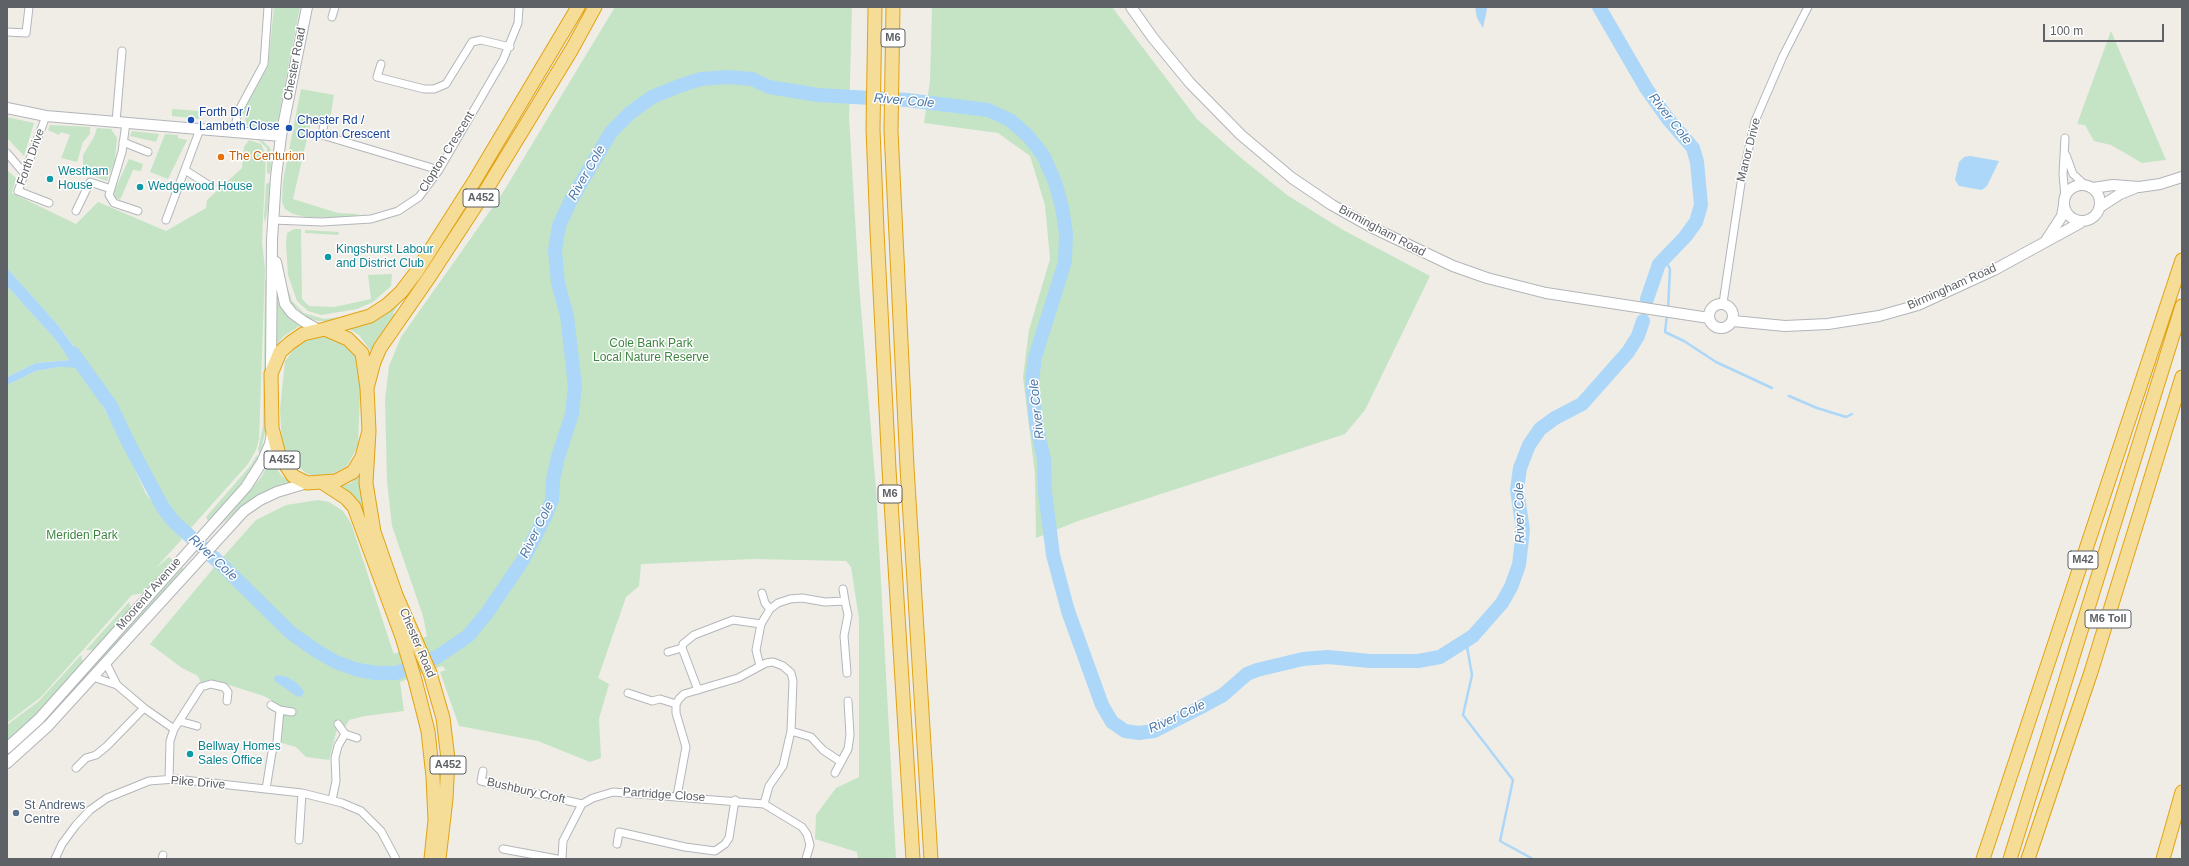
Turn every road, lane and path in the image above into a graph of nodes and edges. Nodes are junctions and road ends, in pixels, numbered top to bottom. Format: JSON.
{"nodes":[{"id":1,"x":29,"y":7,"type":"edge"},
{"id":2,"x":268,"y":7,"type":"edge"},
{"id":3,"x":306,"y":7,"type":"edge"},
{"id":4,"x":335,"y":7,"type":"edge"},
{"id":5,"x":519,"y":7,"type":"edge"},
{"id":6,"x":578,"y":7,"type":"edge"},
{"id":7,"x":595,"y":7,"type":"edge"},
{"id":8,"x":875,"y":7,"type":"edge"},
{"id":9,"x":893,"y":7,"type":"edge"},
{"id":10,"x":1131,"y":7,"type":"edge"},
{"id":11,"x":1808,"y":7,"type":"edge"},
{"id":12,"x":332,"y":17,"type":"dead end"},
{"id":13,"x":7,"y":32,"type":"edge"},
{"id":14,"x":510,"y":47,"type":"junction"},
{"id":15,"x":122,"y":52,"type":"dead end"},
{"id":16,"x":381,"y":64,"type":"dead end"},
{"id":17,"x":7,"y":108,"type":"edge"},
{"id":18,"x":46,"y":116,"type":"junction"},
{"id":19,"x":121,"y":122,"type":"junction"},
{"id":20,"x":324,"y":124,"type":"dead end"},
{"id":21,"x":200,"y":129,"type":"junction"},
{"id":22,"x":234,"y":132,"type":"junction"},
{"id":23,"x":282,"y":136,"type":"junction"},
{"id":24,"x":2066,"y":138,"type":"dead end"},
{"id":25,"x":123,"y":142,"type":"junction"},
{"id":26,"x":148,"y":152,"type":"dead end"},
{"id":27,"x":7,"y":153,"type":"edge"},
{"id":28,"x":2065,"y":153,"type":"junction"},
{"id":29,"x":184,"y":170,"type":"junction"},
{"id":30,"x":438,"y":170,"type":"junction"},
{"id":31,"x":24,"y":173,"type":"junction"},
{"id":32,"x":2182,"y":177,"type":"edge"},
{"id":33,"x":207,"y":184,"type":"dead end"},
{"id":34,"x":2088,"y":186,"type":"junction"},
{"id":35,"x":2138,"y":187,"type":"junction"},
{"id":36,"x":111,"y":189,"type":"junction"},
{"id":37,"x":2064,"y":200,"type":"junction"},
{"id":38,"x":49,"y":203,"type":"dead end"},
{"id":39,"x":2100,"y":207,"type":"junction"},
{"id":40,"x":76,"y":211,"type":"dead end"},
{"id":41,"x":138,"y":212,"type":"dead end"},
{"id":42,"x":166,"y":220,"type":"dead end"},
{"id":43,"x":273,"y":220,"type":"junction"},
{"id":44,"x":2080,"y":223,"type":"junction"},
{"id":45,"x":2046,"y":239,"type":"junction"},
{"id":46,"x":272,"y":240,"type":"junction"},
{"id":47,"x":2182,"y":260,"type":"edge"},
{"id":48,"x":1723,"y":303,"type":"junction"},
{"id":49,"x":2182,"y":306,"type":"edge"},
{"id":50,"x":1709,"y":318,"type":"junction"},
{"id":51,"x":1733,"y":321,"type":"junction"},
{"id":52,"x":322,"y":330,"type":"junction"},
{"id":53,"x":271,"y":374,"type":"junction"},
{"id":54,"x":2182,"y":378,"type":"edge"},
{"id":55,"x":367,"y":388,"type":"junction"},
{"id":56,"x":272,"y":428,"type":"junction"},
{"id":57,"x":369,"y":431,"type":"junction"},
{"id":58,"x":307,"y":483,"type":"junction"},
{"id":59,"x":323,"y":483,"type":"junction"},
{"id":60,"x":843,"y":589,"type":"dead end"},
{"id":61,"x":762,"y":593,"type":"dead end"},
{"id":62,"x":845,"y":601,"type":"junction"},
{"id":63,"x":770,"y":609,"type":"junction"},
{"id":64,"x":761,"y":624,"type":"junction"},
{"id":65,"x":407,"y":635,"type":"junction"},
{"id":66,"x":682,"y":648,"type":"junction"},
{"id":67,"x":668,"y":652,"type":"dead end"},
{"id":68,"x":106,"y":663,"type":"junction"},
{"id":69,"x":760,"y":666,"type":"junction"},
{"id":70,"x":847,"y":673,"type":"dead end"},
{"id":71,"x":93,"y":677,"type":"junction"},
{"id":72,"x":117,"y":685,"type":"junction"},
{"id":73,"x":698,"y":690,"type":"junction"},
{"id":74,"x":628,"y":693,"type":"dead end"},
{"id":75,"x":848,"y":701,"type":"dead end"},
{"id":76,"x":227,"y":702,"type":"dead end"},
{"id":77,"x":676,"y":704,"type":"junction"},
{"id":78,"x":271,"y":705,"type":"dead end"},
{"id":79,"x":144,"y":708,"type":"junction"},
{"id":80,"x":280,"y":710,"type":"junction"},
{"id":81,"x":292,"y":712,"type":"dead end"},
{"id":82,"x":179,"y":721,"type":"junction"},
{"id":83,"x":338,"y":724,"type":"dead end"},
{"id":84,"x":197,"y":726,"type":"dead end"},
{"id":85,"x":174,"y":728,"type":"junction"},
{"id":86,"x":791,"y":731,"type":"junction"},
{"id":87,"x":345,"y":734,"type":"junction"},
{"id":88,"x":357,"y":738,"type":"dead end"},
{"id":89,"x":7,"y":748,"type":"edge"},
{"id":90,"x":841,"y":762,"type":"junction"},
{"id":91,"x":7,"y":763,"type":"edge"},
{"id":92,"x":76,"y":768,"type":"dead end"},
{"id":93,"x":483,"y":771,"type":"dead end"},
{"id":94,"x":835,"y":773,"type":"dead end"},
{"id":95,"x":169,"y":780,"type":"junction"},
{"id":96,"x":266,"y":789,"type":"junction"},
{"id":97,"x":2182,"y":792,"type":"edge"},
{"id":98,"x":302,"y":793,"type":"junction"},
{"id":99,"x":678,"y":796,"type":"junction"},
{"id":100,"x":332,"y":800,"type":"junction"},
{"id":101,"x":735,"y":800,"type":"junction"},
{"id":102,"x":582,"y":804,"type":"junction"},
{"id":103,"x":764,"y":804,"type":"junction"},
{"id":104,"x":2182,"y":824,"type":"edge"},
{"id":105,"x":299,"y":840,"type":"dead end"},
{"id":106,"x":617,"y":844,"type":"dead end"},
{"id":107,"x":503,"y":849,"type":"dead end"},
{"id":108,"x":54,"y":859,"type":"edge"},
{"id":109,"x":396,"y":859,"type":"edge"},
{"id":110,"x":431,"y":859,"type":"edge"},
{"id":111,"x":439,"y":859,"type":"edge"},
{"id":112,"x":557,"y":859,"type":"edge"},
{"id":113,"x":562,"y":859,"type":"edge"},
{"id":114,"x":806,"y":859,"type":"edge"},
{"id":115,"x":913,"y":859,"type":"edge"},
{"id":116,"x":931,"y":859,"type":"edge"},
{"id":117,"x":1983,"y":859,"type":"edge"},
{"id":118,"x":2010,"y":859,"type":"edge"},
{"id":119,"x":2028,"y":859,"type":"edge"},
{"id":120,"x":2163,"y":859,"type":"edge"},
{"id":121,"x":2166,"y":859,"type":"edge"}],
"edges":[{"from":1,"to":13,"type":"street"},
{"from":2,"to":22,"type":"street"},
{"from":3,"to":23,"type":"main road","name":"Chester Road"},
{"from":4,"to":12,"type":"street"},
{"from":5,"to":14,"type":"street","name":"Clopton Crescent"},
{"from":6,"to":52,"type":"highway","number":"A452"},
{"from":7,"to":55,"type":"highway","number":"A452"},
{"from":8,"to":115,"type":"highway","number":"M6"},
{"from":9,"to":116,"type":"highway","number":"M6"},
{"from":10,"to":50,"type":"main road","name":"Birmingham Road"},
{"from":11,"to":48,"type":"street","name":"Manor Drive"},
{"from":14,"to":16,"type":"street"},
{"from":14,"to":30,"type":"street","name":"Clopton Crescent"},
{"from":15,"to":19,"type":"street"},
{"from":17,"to":18,"type":"main road","name":"Forth Drive"},
{"from":18,"to":19,"type":"main road","name":"Forth Drive"},
{"from":18,"to":31,"type":"street","name":"Forth Drive"},
{"from":19,"to":21,"type":"main road","name":"Forth Drive"},
{"from":19,"to":25,"type":"street"},
{"from":20,"to":30,"type":"street"},
{"from":21,"to":22,"type":"main road","name":"Forth Drive"},
{"from":21,"to":29,"type":"street"},
{"from":22,"to":23,"type":"main road","name":"Forth Drive"},
{"from":23,"to":43,"type":"main road","name":"Chester Road"},
{"from":24,"to":28,"type":"street"},
{"from":25,"to":26,"type":"street"},
{"from":25,"to":36,"type":"street"},
{"from":27,"to":31,"type":"street"},
{"from":28,"to":34,"type":"street"},
{"from":28,"to":37,"type":"street"},
{"from":29,"to":33,"type":"street"},
{"from":29,"to":42,"type":"street"},
{"from":30,"to":43,"type":"street","name":"Clopton Crescent"},
{"from":31,"to":38,"type":"street","name":"Forth Drive"},
{"from":32,"to":35,"type":"main road"},
{"from":34,"to":35,"type":"main road"},
{"from":34,"to":37,"type":"main road"},
{"from":34,"to":39,"type":"main road"},
{"from":35,"to":39,"type":"main road"},
{"from":36,"to":40,"type":"street"},
{"from":36,"to":41,"type":"street"},
{"from":37,"to":44,"type":"main road"},
{"from":37,"to":45,"type":"main road","name":"Birmingham Road"},
{"from":39,"to":44,"type":"main road"},
{"from":43,"to":46,"type":"main road","name":"Chester Road"},
{"from":44,"to":45,"type":"main road","name":"Birmingham Road"},
{"from":45,"to":51,"type":"main road","name":"Birmingham Road"},
{"from":46,"to":52,"type":"main road","name":"Chester Road"},
{"from":46,"to":53,"type":"main road","name":"Chester Road"},
{"from":47,"to":117,"type":"highway","number":"M42"},
{"from":48,"to":50,"type":"main road"},
{"from":48,"to":51,"type":"main road"},
{"from":49,"to":118,"type":"highway","number":"M6 Toll"},
{"from":50,"to":51,"type":"main road"},
{"from":52,"to":53,"type":"highway","number":"A452"},
{"from":52,"to":55,"type":"highway","number":"A452"},
{"from":53,"to":56,"type":"highway","number":"A452"},
{"from":54,"to":119,"type":"highway","number":"M6 Toll"},
{"from":55,"to":57,"type":"highway","number":"A452"},
{"from":56,"to":58,"type":"highway","number":"A452"},
{"from":56,"to":89,"type":"main road","name":"Moorend Avenue"},
{"from":57,"to":59,"type":"highway","number":"A452"},
{"from":57,"to":65,"type":"highway","name":"Chester Road","number":"A452"},
{"from":58,"to":59,"type":"highway","number":"A452"},
{"from":58,"to":68,"type":"main road","name":"Moorend Avenue"},
{"from":59,"to":65,"type":"highway","name":"Chester Road","number":"A452"},
{"from":60,"to":62,"type":"street"},
{"from":61,"to":63,"type":"street"},
{"from":62,"to":63,"type":"street"},
{"from":62,"to":70,"type":"street"},
{"from":63,"to":64,"type":"street"},
{"from":64,"to":66,"type":"street"},
{"from":64,"to":69,"type":"street"},
{"from":65,"to":110,"type":"highway","name":"Chester Road","number":"A452"},
{"from":65,"to":111,"type":"highway","name":"Chester Road","number":"A452"},
{"from":66,"to":67,"type":"street"},
{"from":66,"to":73,"type":"street"},
{"from":68,"to":71,"type":"main road","name":"Moorend Avenue"},
{"from":68,"to":72,"type":"street"},
{"from":69,"to":73,"type":"street"},
{"from":69,"to":86,"type":"street"},
{"from":71,"to":72,"type":"street"},
{"from":71,"to":91,"type":"main road","name":"Moorend Avenue"},
{"from":72,"to":79,"type":"street"},
{"from":73,"to":77,"type":"street"},
{"from":74,"to":77,"type":"street"},
{"from":75,"to":90,"type":"street"},
{"from":76,"to":82,"type":"street"},
{"from":77,"to":99,"type":"street"},
{"from":78,"to":80,"type":"street"},
{"from":79,"to":85,"type":"street"},
{"from":79,"to":92,"type":"street"},
{"from":80,"to":81,"type":"street"},
{"from":80,"to":96,"type":"street"},
{"from":82,"to":84,"type":"street"},
{"from":82,"to":85,"type":"street"},
{"from":83,"to":87,"type":"street"},
{"from":85,"to":95,"type":"street"},
{"from":86,"to":90,"type":"street"},
{"from":86,"to":103,"type":"street"},
{"from":87,"to":88,"type":"street"},
{"from":87,"to":100,"type":"street"},
{"from":90,"to":94,"type":"street"},
{"from":93,"to":102,"type":"street","name":"Bushbury Croft"},
{"from":95,"to":96,"type":"street","name":"Pike Drive"},
{"from":95,"to":108,"type":"street","name":"Pike Drive"},
{"from":96,"to":98,"type":"street","name":"Pike Drive"},
{"from":97,"to":120,"type":"highway"},
{"from":98,"to":100,"type":"street","name":"Pike Drive"},
{"from":98,"to":105,"type":"street"},
{"from":99,"to":101,"type":"street","name":"Partridge Close"},
{"from":99,"to":102,"type":"street","name":"Partridge Close"},
{"from":100,"to":109,"type":"street","name":"Pike Drive"},
{"from":101,"to":103,"type":"street","name":"Partridge Close"},
{"from":101,"to":106,"type":"street"},
{"from":102,"to":113,"type":"street"},
{"from":103,"to":114,"type":"street","name":"Partridge Close"},
{"from":104,"to":121,"type":"highway"},
{"from":107,"to":112,"type":"street"}]}
